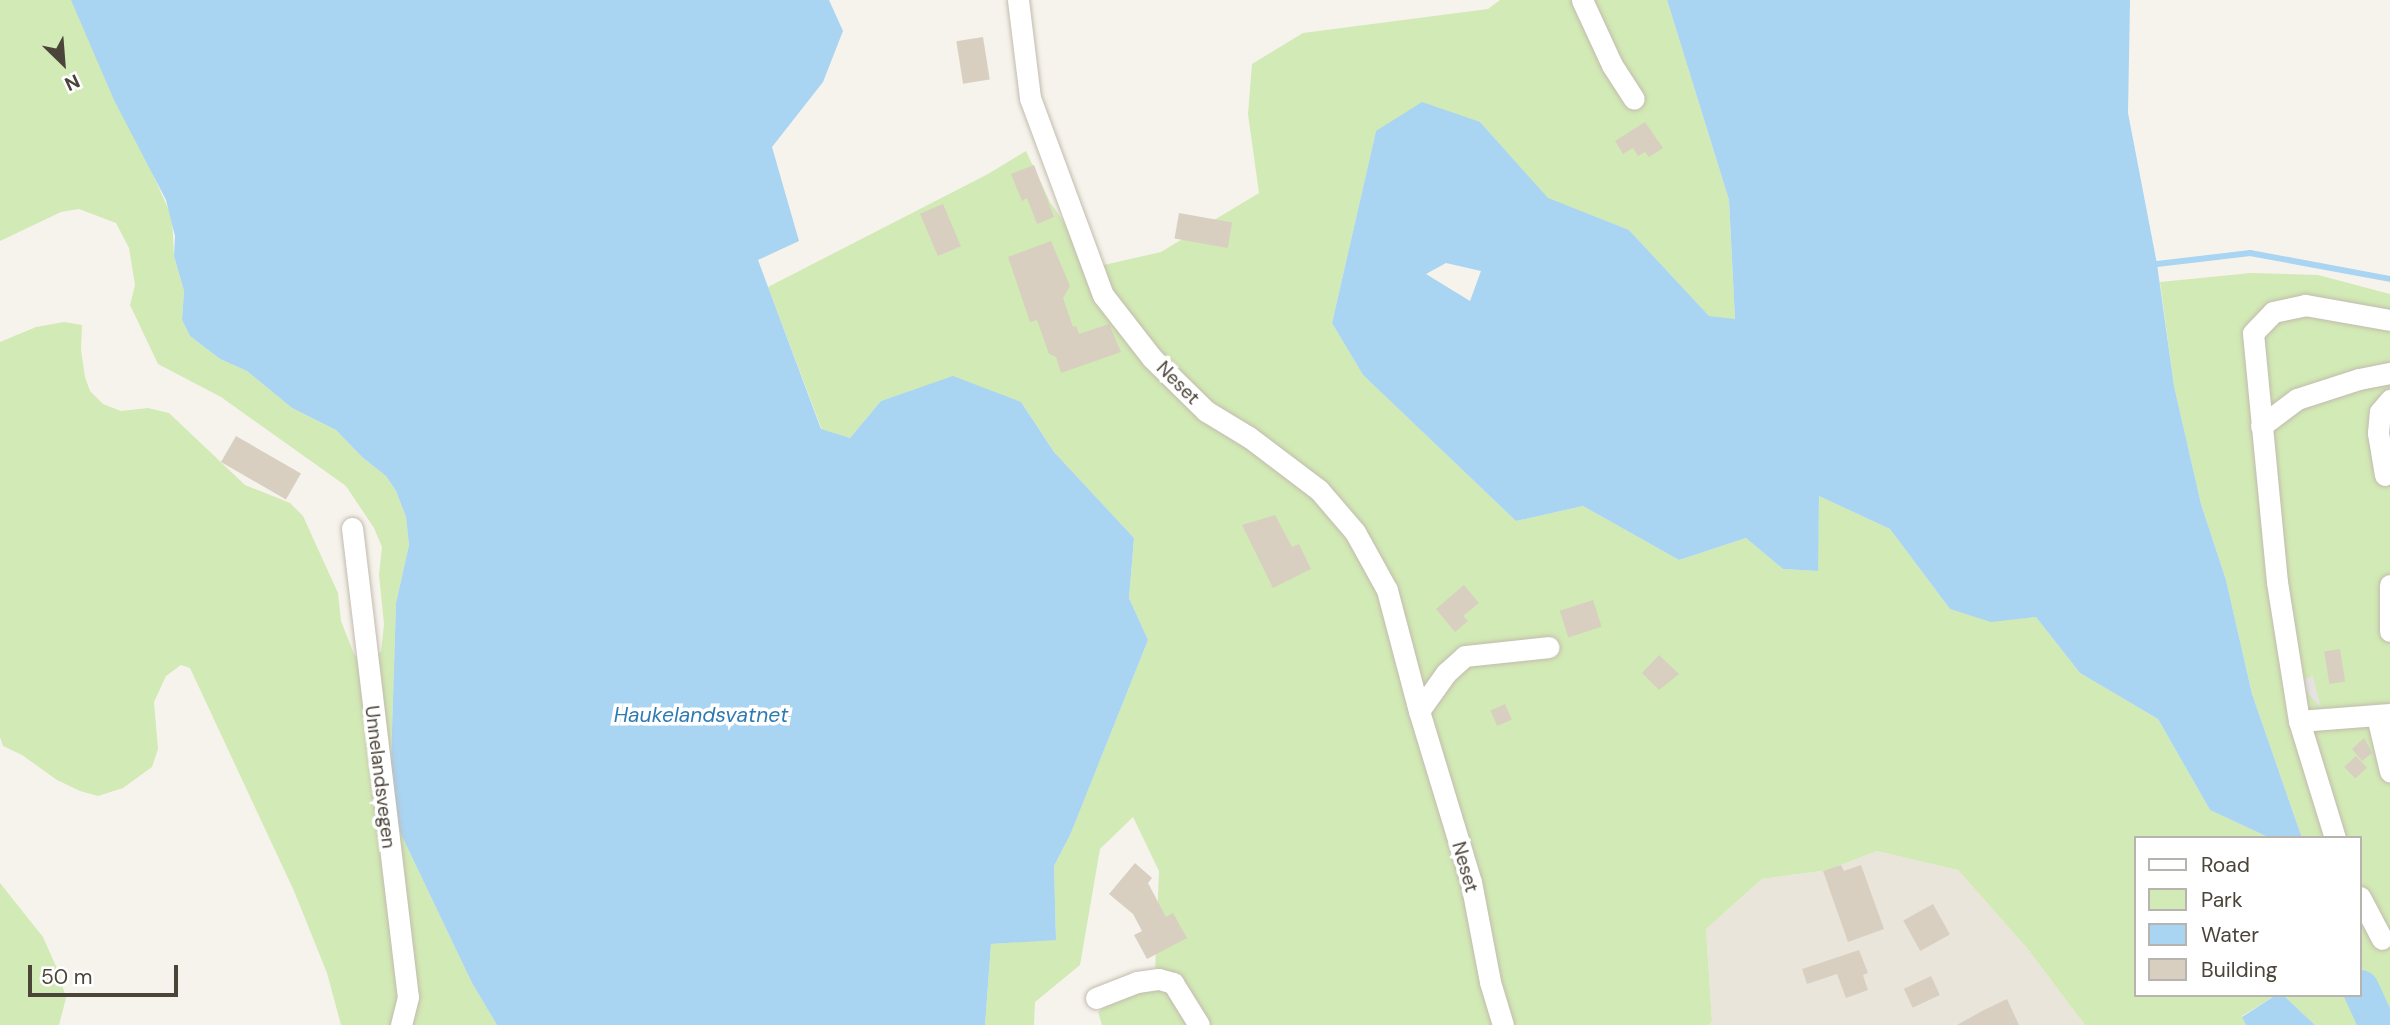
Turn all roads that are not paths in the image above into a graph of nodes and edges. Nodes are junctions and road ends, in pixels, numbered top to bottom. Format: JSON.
{"nodes":[{"id":1,"x":1018,"y":0,"type":"edge"},
{"id":2,"x":1582,"y":0,"type":"edge"},
{"id":3,"x":1634,"y":99,"type":"dead end"},
{"id":4,"x":2390,"y":320,"type":"edge"},
{"id":5,"x":2390,"y":373,"type":"edge"},
{"id":6,"x":2390,"y":400,"type":"edge"},
{"id":7,"x":2261,"y":426,"type":"junction"},
{"id":8,"x":2385,"y":475,"type":"dead end"},
{"id":9,"x":352,"y":528,"type":"dead end"},
{"id":10,"x":2390,"y":585,"type":"edge"},
{"id":11,"x":2390,"y":631,"type":"edge"},
{"id":12,"x":1549,"y":648,"type":"dead end"},
{"id":13,"x":1419,"y":711,"type":"junction"},
{"id":14,"x":2383,"y":715,"type":"edge"},
{"id":15,"x":2299,"y":721,"type":"junction"},
{"id":16,"x":2390,"y":771,"type":"edge"},
{"id":17,"x":2334,"y":836,"type":"edge"},
{"id":18,"x":2362,"y":901,"type":"edge"},
{"id":19,"x":2382,"y":939,"type":"dead end"},
{"id":20,"x":1096,"y":998,"type":"dead end"},
{"id":21,"x":401,"y":1025,"type":"edge"},
{"id":22,"x":1199,"y":1025,"type":"edge"},
{"id":23,"x":1503,"y":1025,"type":"edge"}],
"edges":[{"from":1,"to":13,"type":"street","name":"Neset"},
{"from":2,"to":3,"type":"street"},
{"from":4,"to":7,"type":"street"},
{"from":5,"to":7,"type":"street"},
{"from":6,"to":8,"type":"street"},
{"from":7,"to":15,"type":"street"},
{"from":9,"to":21,"type":"street","name":"Unnelandsvegen"},
{"from":10,"to":11,"type":"street"},
{"from":12,"to":13,"type":"street"},
{"from":13,"to":23,"type":"street","name":"Neset"},
{"from":14,"to":15,"type":"street"},
{"from":14,"to":16,"type":"street"},
{"from":15,"to":17,"type":"street"},
{"from":18,"to":19,"type":"street"},
{"from":20,"to":22,"type":"street"}]}
